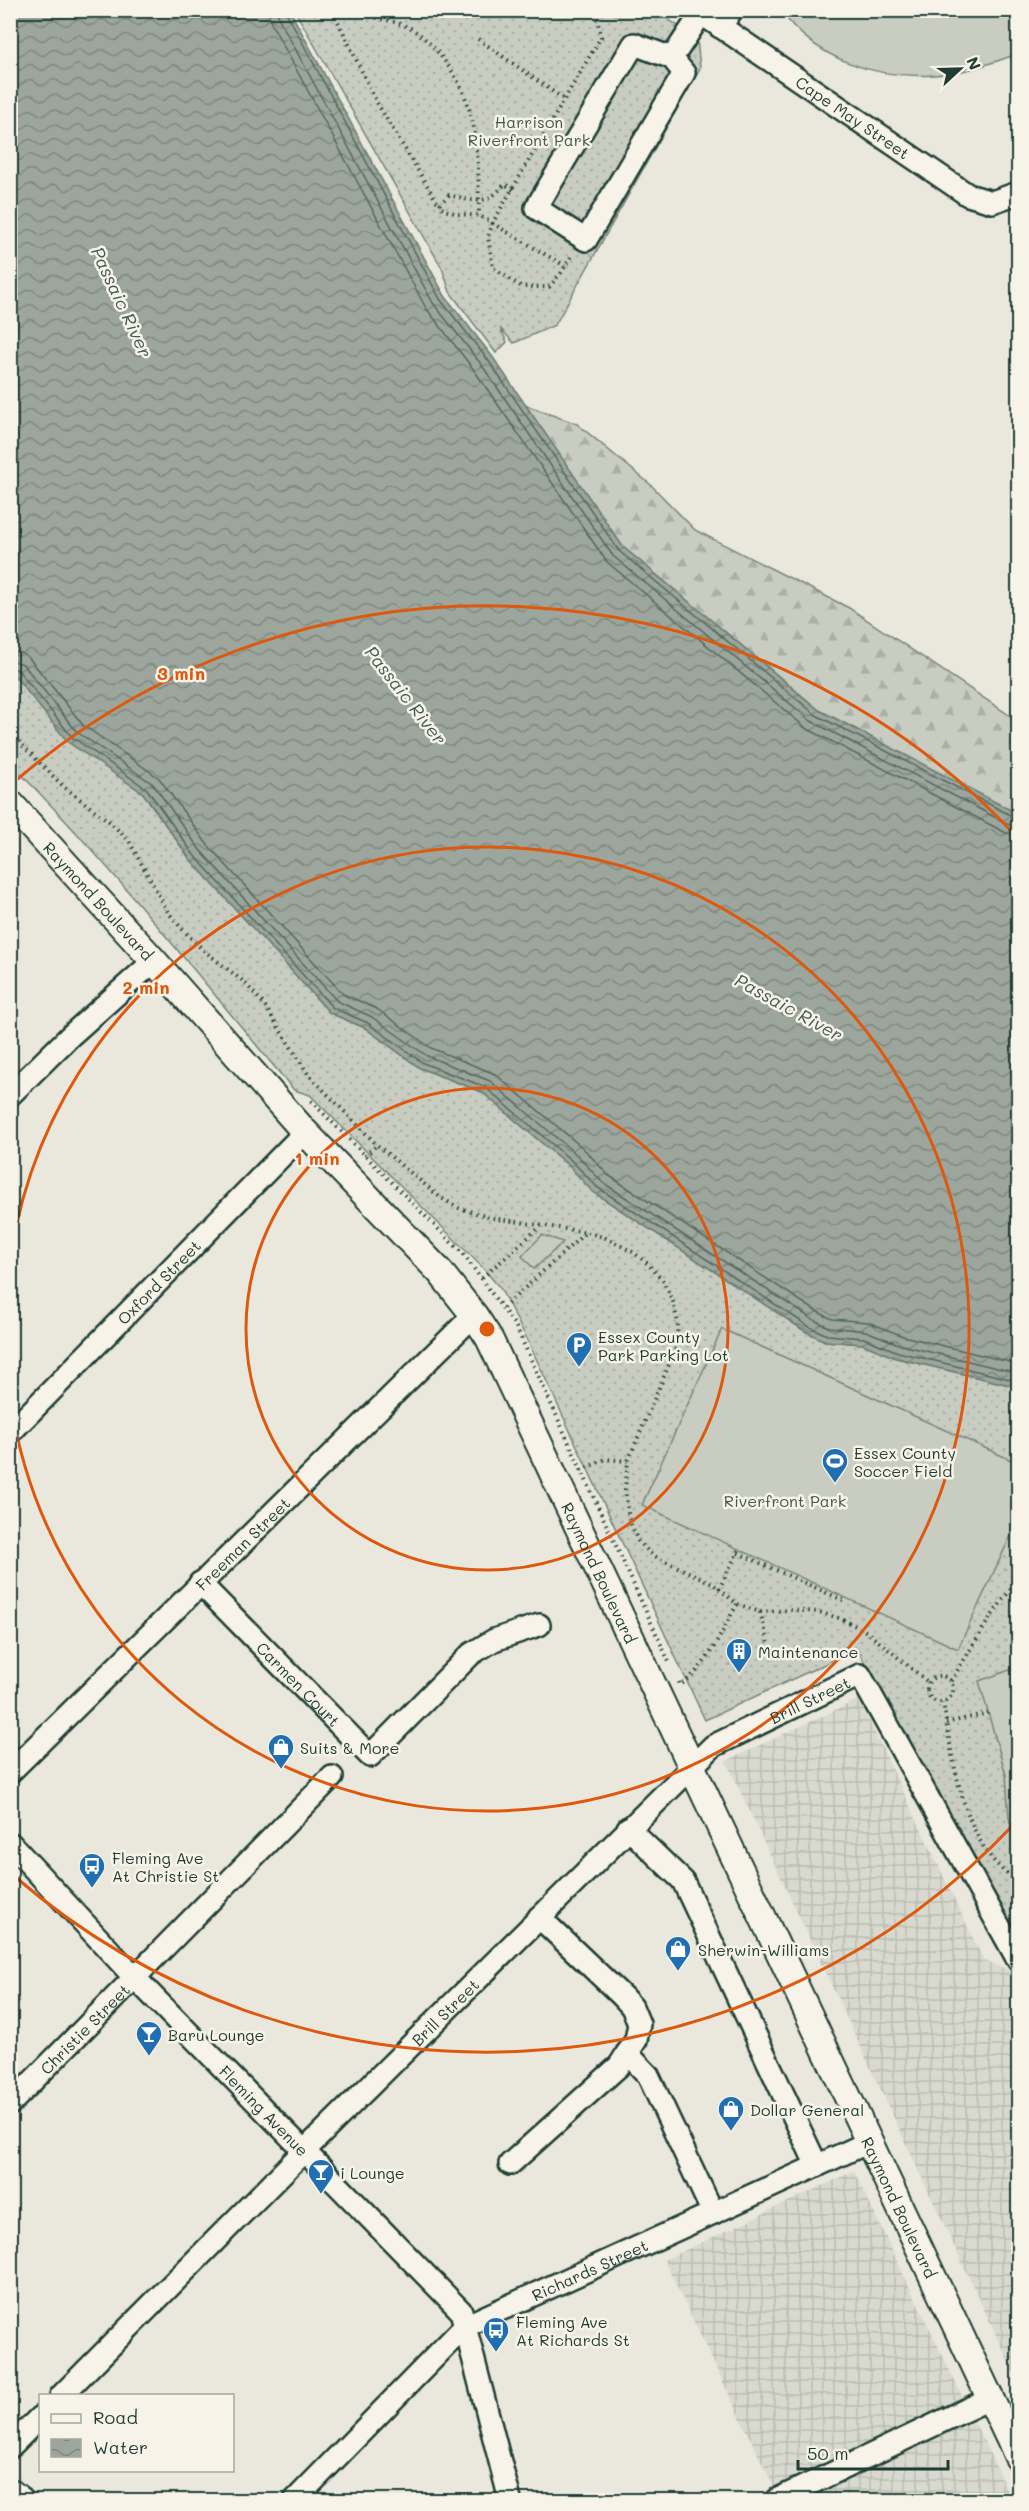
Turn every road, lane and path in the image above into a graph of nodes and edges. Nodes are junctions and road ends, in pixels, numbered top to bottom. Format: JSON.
{"nodes":[{"id":1,"x":333,"y":11,"type":"edge"},
{"id":2,"x":698,"y":12,"type":"edge"},
{"id":3,"x":726,"y":19,"type":"edge"},
{"id":4,"x":477,"y":39,"type":"dead end"},
{"id":5,"x":672,"y":58,"type":"junction"},
{"id":6,"x":565,"y":100,"type":"dead end"},
{"id":7,"x":513,"y":190,"type":"dead end"},
{"id":8,"x":1018,"y":193,"type":"edge"},
{"id":9,"x":478,"y":201,"type":"junction"},
{"id":10,"x":439,"y":205,"type":"junction"},
{"id":11,"x":478,"y":216,"type":"junction"},
{"id":12,"x":566,"y":266,"type":"dead end"},
{"id":13,"x":10,"y":733,"type":"edge"},
{"id":14,"x":10,"y":803,"type":"edge"},
{"id":15,"x":154,"y":961,"type":"junction"},
{"id":16,"x":10,"y":1095,"type":"edge"},
{"id":17,"x":305,"y":1132,"type":"junction"},
{"id":18,"x":377,"y":1145,"type":"junction"},
{"id":19,"x":364,"y":1156,"type":"dead end"},
{"id":20,"x":542,"y":1226,"type":"junction"},
{"id":21,"x":586,"y":1232,"type":"junction"},
{"id":22,"x":482,"y":1278,"type":"dead end"},
{"id":23,"x":503,"y":1308,"type":"dead end"},
{"id":24,"x":474,"y":1315,"type":"junction"},
{"id":25,"x":10,"y":1432,"type":"edge"},
{"id":26,"x":628,"y":1461,"type":"junction"},
{"id":27,"x":581,"y":1470,"type":"dead end"},
{"id":28,"x":597,"y":1505,"type":"dead end"},
{"id":29,"x":1018,"y":1579,"type":"edge"},
{"id":30,"x":200,"y":1583,"type":"junction"},
{"id":31,"x":719,"y":1589,"type":"junction"},
{"id":32,"x":845,"y":1601,"type":"dead end"},
{"id":33,"x":737,"y":1604,"type":"junction"},
{"id":34,"x":760,"y":1612,"type":"junction"},
{"id":35,"x":539,"y":1625,"type":"dead end"},
{"id":36,"x":769,"y":1644,"type":"dead end"},
{"id":37,"x":671,"y":1664,"type":"dead end"},
{"id":38,"x":675,"y":1675,"type":"dead end"},
{"id":39,"x":951,"y":1681,"type":"junction"},
{"id":40,"x":929,"y":1683,"type":"junction"},
{"id":41,"x":943,"y":1702,"type":"junction"},
{"id":42,"x":988,"y":1713,"type":"dead end"},
{"id":43,"x":946,"y":1723,"type":"junction"},
{"id":44,"x":692,"y":1767,"type":"junction"},
{"id":45,"x":10,"y":1772,"type":"edge"},
{"id":46,"x":332,"y":1777,"type":"dead end"},
{"id":47,"x":628,"y":1828,"type":"junction"},
{"id":48,"x":10,"y":1843,"type":"edge"},
{"id":49,"x":1018,"y":1881,"type":"edge"},
{"id":50,"x":539,"y":1917,"type":"junction"},
{"id":51,"x":1018,"y":1960,"type":"edge"},
{"id":52,"x":136,"y":1979,"type":"junction"},
{"id":53,"x":627,"y":2054,"type":"junction"},
{"id":54,"x":10,"y":2104,"type":"edge"},
{"id":55,"x":870,"y":2142,"type":"junction"},
{"id":56,"x":304,"y":2151,"type":"junction"},
{"id":57,"x":510,"y":2164,"type":"dead end"},
{"id":58,"x":817,"y":2166,"type":"junction"},
{"id":59,"x":713,"y":2213,"type":"junction"},
{"id":60,"x":465,"y":2326,"type":"junction"},
{"id":61,"x":64,"y":2394,"type":"edge"},
{"id":62,"x":991,"y":2398,"type":"junction"},
{"id":63,"x":39,"y":2418,"type":"edge"},
{"id":64,"x":10,"y":2447,"type":"edge"},
{"id":65,"x":1018,"y":2457,"type":"edge"},
{"id":66,"x":10,"y":2492,"type":"edge"},
{"id":67,"x":20,"y":2500,"type":"edge"},
{"id":68,"x":295,"y":2500,"type":"edge"},
{"id":69,"x":510,"y":2500,"type":"edge"},
{"id":70,"x":776,"y":2500,"type":"edge"}],
"edges":[{"from":1,"to":9,"type":"path"},
{"from":1,"to":10,"type":"path"},
{"from":2,"to":3,"type":"street","name":"Cape May Street"},
{"from":2,"to":5,"type":"street"},
{"from":3,"to":8,"type":"street","name":"Cape May Street"},
{"from":4,"to":6,"type":"path"},
{"from":5,"to":5,"type":"street"},
{"from":7,"to":9,"type":"path"},
{"from":9,"to":10,"type":"path"},
{"from":9,"to":11,"type":"path"},
{"from":10,"to":11,"type":"path"},
{"from":11,"to":12,"type":"path"},
{"from":13,"to":18,"type":"path"},
{"from":14,"to":15,"type":"main road","name":"Raymond Boulevard"},
{"from":15,"to":16,"type":"street"},
{"from":15,"to":17,"type":"main road","name":"Raymond Boulevard"},
{"from":17,"to":24,"type":"main road","name":"Raymond Boulevard"},
{"from":17,"to":25,"type":"street","name":"Oxford Street"},
{"from":18,"to":19,"type":"path"},
{"from":18,"to":20,"type":"path"},
{"from":20,"to":21,"type":"path"},
{"from":20,"to":22,"type":"path"},
{"from":21,"to":23,"type":"path"},
{"from":21,"to":26,"type":"path"},
{"from":24,"to":30,"type":"street","name":"Freeman Street"},
{"from":24,"to":44,"type":"main road","name":"Raymond Boulevard"},
{"from":26,"to":27,"type":"path"},
{"from":26,"to":31,"type":"path"},
{"from":28,"to":37,"type":"path"},
{"from":29,"to":39,"type":"path"},
{"from":30,"to":35,"type":"street","name":"Carmen Court"},
{"from":30,"to":45,"type":"street","name":"Freeman Street"},
{"from":31,"to":32,"type":"path"},
{"from":31,"to":33,"type":"path"},
{"from":33,"to":34,"type":"path"},
{"from":33,"to":38,"type":"path"},
{"from":34,"to":36,"type":"path"},
{"from":34,"to":40,"type":"path"},
{"from":39,"to":40,"type":"path"},
{"from":39,"to":41,"type":"path"},
{"from":40,"to":41,"type":"path"},
{"from":41,"to":43,"type":"path"},
{"from":42,"to":43,"type":"path"},
{"from":43,"to":49,"type":"path"},
{"from":44,"to":47,"type":"street","name":"Brill Street"},
{"from":44,"to":51,"type":"street","name":"Brill Street"},
{"from":44,"to":55,"type":"main road","name":"Raymond Boulevard"},
{"from":46,"to":52,"type":"street","name":"Christie Street"},
{"from":47,"to":50,"type":"street","name":"Brill Street"},
{"from":47,"to":58,"type":"street"},
{"from":48,"to":52,"type":"street","name":"Fleming Avenue"},
{"from":50,"to":53,"type":"street"},
{"from":50,"to":56,"type":"street","name":"Brill Street"},
{"from":52,"to":54,"type":"street","name":"Christie Street"},
{"from":52,"to":56,"type":"street","name":"Fleming Avenue"},
{"from":53,"to":57,"type":"street"},
{"from":53,"to":59,"type":"street"},
{"from":55,"to":58,"type":"street","name":"Richards Street"},
{"from":55,"to":62,"type":"main road","name":"Raymond Boulevard"},
{"from":56,"to":60,"type":"street","name":"Fleming Avenue"},
{"from":56,"to":61,"type":"street","name":"Brill Street"},
{"from":58,"to":59,"type":"street","name":"Richards Street"},
{"from":59,"to":60,"type":"street","name":"Richards Street"},
{"from":60,"to":68,"type":"street","name":"Richards Street"},
{"from":60,"to":69,"type":"street","name":"Fleming Avenue"},
{"from":62,"to":65,"type":"main road","name":"Raymond Boulevard"},
{"from":62,"to":70,"type":"street"},
{"from":63,"to":64,"type":"street"},
{"from":66,"to":67,"type":"main road"}]}
